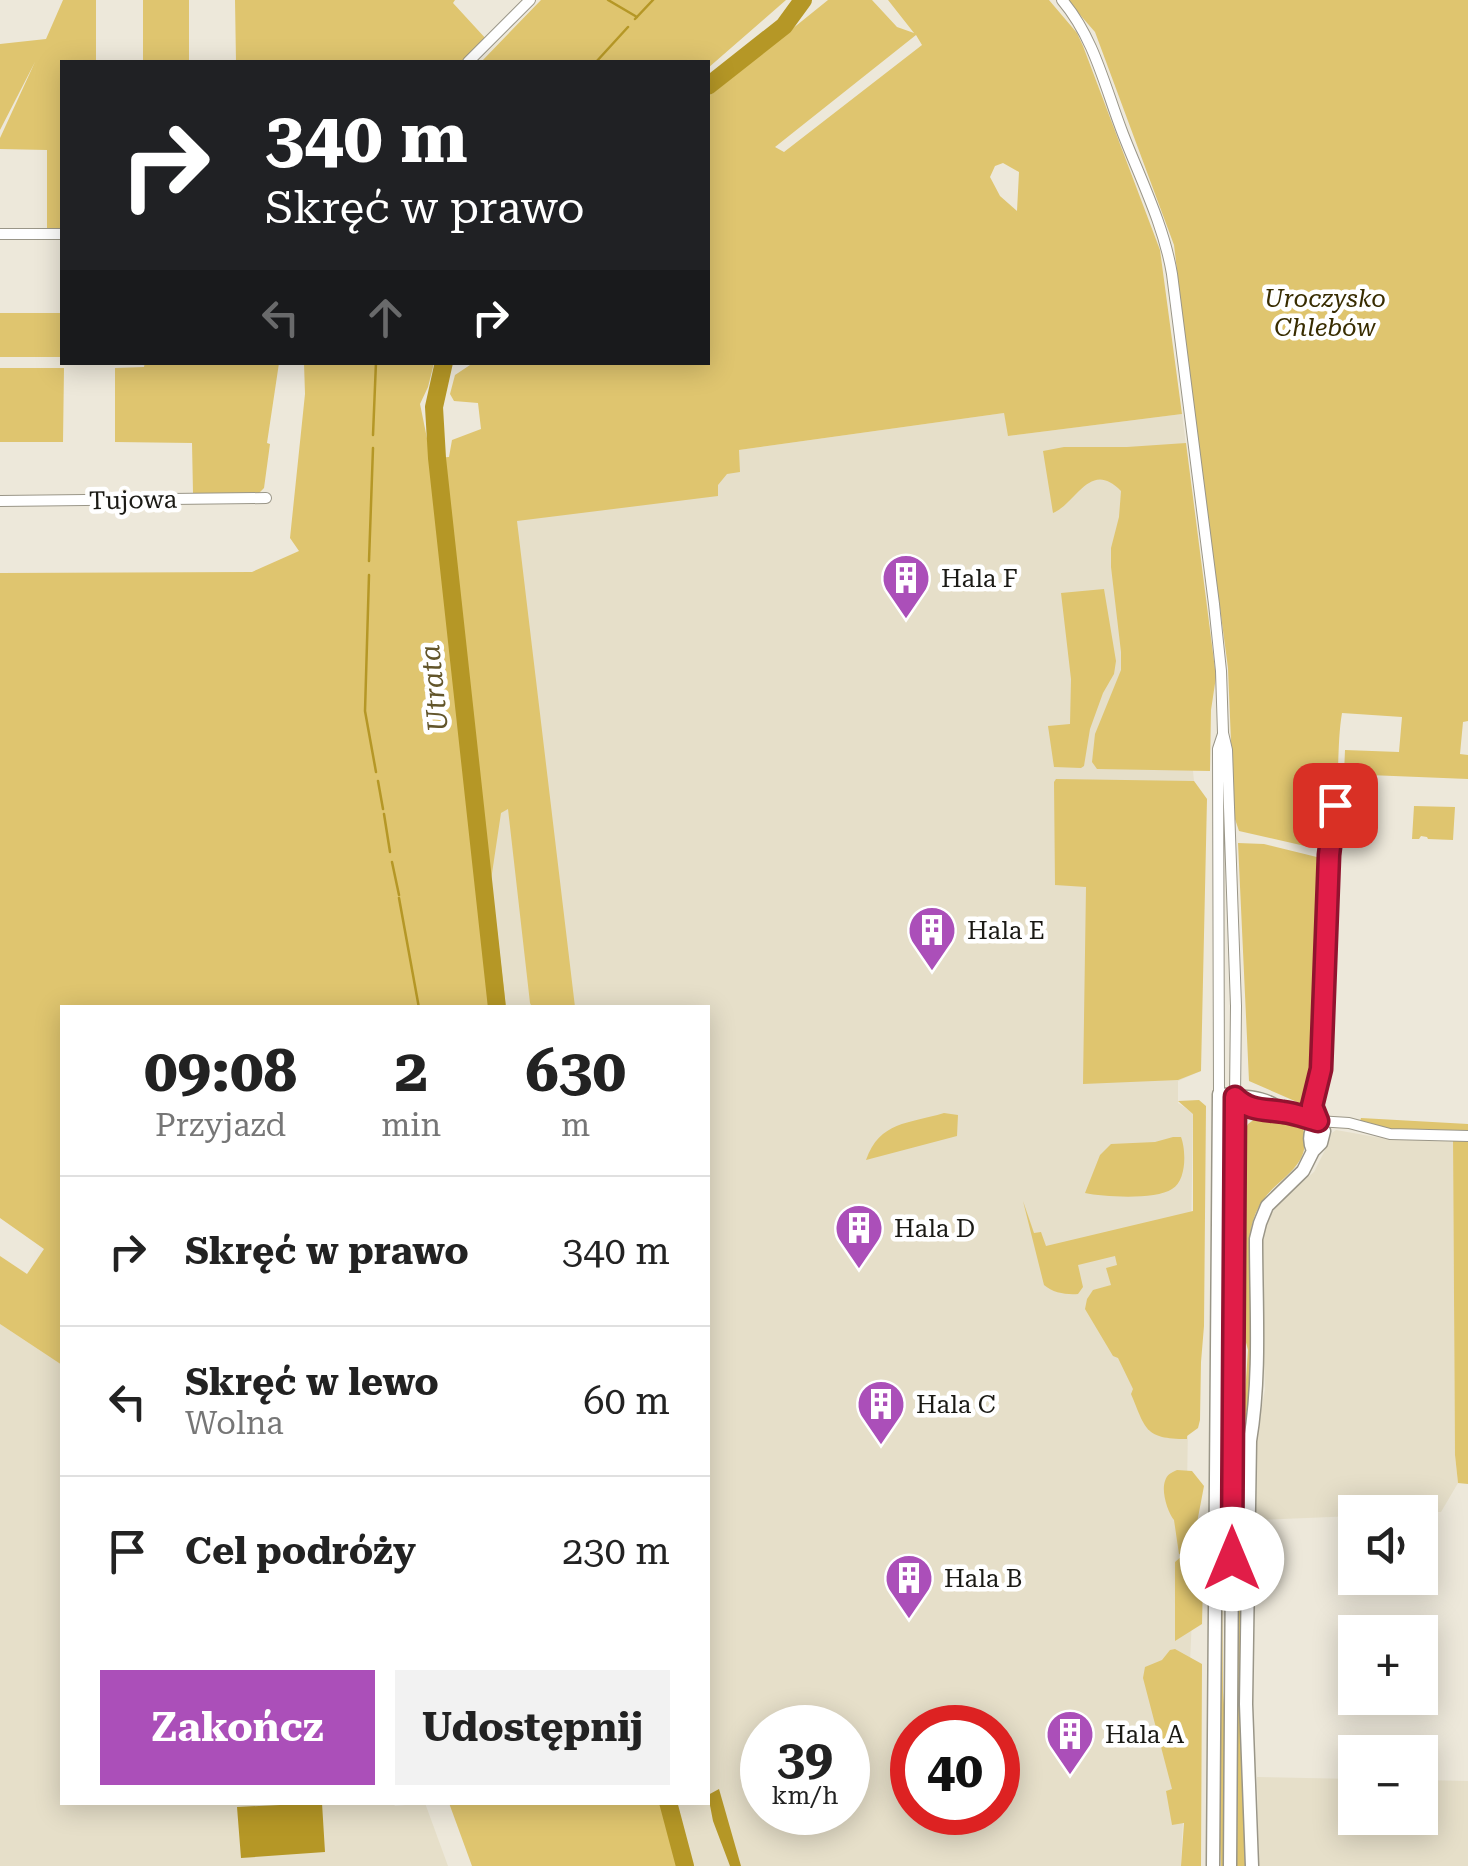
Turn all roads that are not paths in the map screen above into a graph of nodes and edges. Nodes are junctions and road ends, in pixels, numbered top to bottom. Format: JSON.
{"nodes":[{"id":1,"x":530,"y":0,"type":"edge"},
{"id":2,"x":1062,"y":0,"type":"edge"},
{"id":3,"x":470,"y":60,"type":"edge"},
{"id":4,"x":0,"y":234,"type":"edge"},
{"id":5,"x":60,"y":234,"type":"edge"},
{"id":6,"x":266,"y":498,"type":"dead end"},
{"id":7,"x":0,"y":501,"type":"edge"},
{"id":8,"x":1223,"y":733,"type":"junction"},
{"id":9,"x":1338,"y":799,"type":"dead end"},
{"id":10,"x":1219,"y":1094,"type":"junction"},
{"id":11,"x":1235,"y":1097,"type":"junction"},
{"id":12,"x":1318,"y":1121,"type":"junction"},
{"id":13,"x":1468,"y":1136,"type":"edge"},
{"id":14,"x":1213,"y":1866,"type":"edge"},
{"id":15,"x":1230,"y":1866,"type":"edge"},
{"id":16,"x":1252,"y":1866,"type":"edge"}],
"edges":[{"from":1,"to":3,"type":"street"},
{"from":2,"to":8,"type":"street"},
{"from":4,"to":5,"type":"street"},
{"from":6,"to":7,"type":"street","name":"Tujowa"},
{"from":8,"to":10,"type":"street"},
{"from":8,"to":11,"type":"street"},
{"from":9,"to":12,"type":"street"},
{"from":10,"to":11,"type":"street"},
{"from":10,"to":14,"type":"street"},
{"from":11,"to":12,"type":"street"},
{"from":11,"to":15,"type":"street"},
{"from":12,"to":13,"type":"street"},
{"from":12,"to":16,"type":"street"}]}
